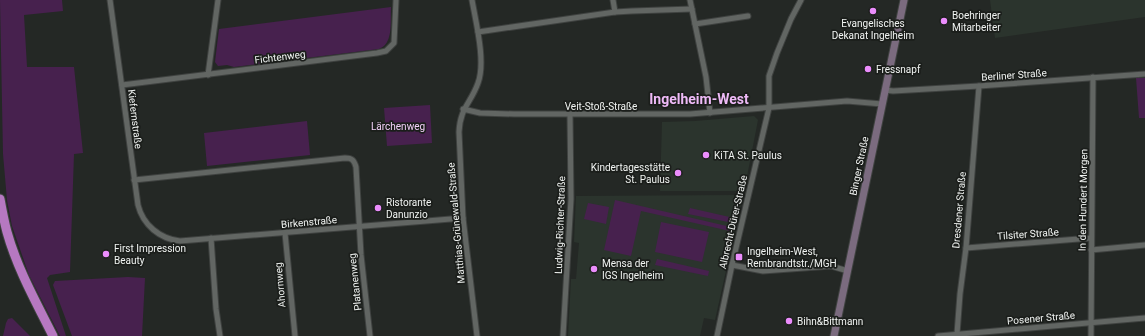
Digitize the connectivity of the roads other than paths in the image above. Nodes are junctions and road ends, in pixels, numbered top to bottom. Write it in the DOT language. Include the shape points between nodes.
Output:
graph roads {
  1 [pos="110,0"];
  2 [pos="218,0"];
  3 [pos="396,0"];
  4 [pos="472,0"];
  5 [pos="613,0"];
  6 [pos="690,0"];
  7 [pos="801,0"];
  8 [pos="904,0"];
  9 [pos="692,9"];
  10 [pos="615,12"];
  11 [pos="748,16"];
  12 [pos="696,24"];
  13 [pos="478,32"];
  14 [pos="1145,74"];
  15 [pos="208,75"];
  16 [pos="1093,78"];
  17 [pos="122,85"];
  18 [pos="979,86"];
  19 [pos="885,90"];
  20 [pos="882,104"];
  21 [pos="769,108"];
  22 [pos="464,109"];
  23 [pos="710,113"];
  24 [pos="570,115"];
  25 [pos="134,180"];
  26 [pos="0,198"];
  27 [pos="463,218"];
  28 [pos="360,226"];
  29 [pos="285,233"];
  30 [pos="158,234"];
  31 [pos="211,238"];
  32 [pos="1091,238"];
  33 [pos="1145,245"];
  34 [pos="966,248"];
  35 [pos="1092,250"];
  36 [pos="732,265"];
  37 [pos="848,271"];
  38 [pos="1145,318"];
  39 [pos="1091,323"];
  40 [pos="957,334"];
  41 [pos="983,334"];
  42 [pos="53,336"];
  43 [pos="220,336"];
  44 [pos="295,336"];
  45 [pos="370,336"];
  46 [pos="477,336"];
  47 [pos="563,336"];
  48 [pos="717,336"];
  49 [pos="834,336"];
  50 [pos="938,336"];
  51 [pos="1091,336"];
  1 -- 17 [label="street, Kiefernstraße"];
  2 -- 15 [label="street"];
  3 -- 15 [label="street, Fichtenweg" via="394,43 386,51"];
  4 -- 13 [label="street, Matthias-Grünewald-Straße"];
  5 -- 10 [label="street"];
  6 -- 9 [label="street"];
  7 -- 21 [label="street, Albrecht-Dürer-Straße" via="769,76"];
  8 -- 19 [label="main road, Binger Straße"];
  9 -- 10 [label="street"];
  9 -- 12 [label="street"];
  10 -- 13 [label="street"];
  11 -- 12 [label="street"];
  12 -- 23 [label="street"];
  13 -- 22 [label="street, Matthias-Grünewald-Straße" via="481,74"];
  14 -- 16 [label="street, Berliner Straße"];
  15 -- 17 [label="street, Fichtenweg"];
  16 -- 18 [label="street, Berliner Straße"];
  16 -- 32 [label="street, In den Hundert Morgen"];
  17 -- 25 [label="street, Kiefernstraße"];
  18 -- 19 [label="street, Berliner Straße"];
  18 -- 34 [label="street, Dresdener Straße"];
  19 -- 20 [label="main road, Binger Straße"];
  20 -- 21 [label="street, Veit-Stoß-Straße" via="848,102"];
  20 -- 37 [label="main road, Binger Straße"];
  21 -- 23 [label="street, Veit-Stoß-Straße"];
  21 -- 36 [label="street, Albrecht-Dürer-Straße"];
  22 -- 24 [label="street, Veit-Stoß-Straße" via="480,113"];
  22 -- 27 [label="street, Matthias-Grünewald-Straße" via="459,132"];
  23 -- 24 [label="street, Veit-Stoß-Straße"];
  24 -- 47 [label="street, Ludwig-Richter-Straße" via="571,199"];
  25 -- 28 [label="street" via="349,158 356,167"];
  25 -- 30 [label="street, Kiefernstraße" via="141,214"];
  26 -- 42 [label="highway" via="7,233 16,257"];
  27 -- 28 [label="street, Birkenstraße"];
  27 -- 46 [label="street, Matthias-Grünewald-Straße"];
  28 -- 29 [label="street, Birkenstraße"];
  28 -- 45 [label="street, Platanenweg"];
  29 -- 31 [label="street, Birkenstraße"];
  29 -- 44 [label="street, Ahornweg"];
  30 -- 31 [label="street, Birkenstraße" via="180,241"];
  31 -- 43 [label="street"];
  32 -- 34 [label="street, Tilsiter Straße"];
  32 -- 35 [label="street, In den Hundert Morgen"];
  33 -- 35 [label="street"];
  34 -- 40 [label="street, Dresdener Straße"];
  35 -- 39 [label="street, In den Hundert Morgen"];
  36 -- 37 [label="street" via="763,271 831,266"];
  36 -- 48 [label="street, Albrecht-Dürer-Straße"];
  37 -- 49 [label="main road, Binger Straße"];
  38 -- 39 [label="street, Posener Straße"];
  39 -- 41 [label="street, Posener Straße"];
  39 -- 51 [label="street, In den Hundert Morgen"];
  40 -- 41 [label="street, Posener Straße"];
  40 -- 50 [label="street, Posener Straße"];
}
